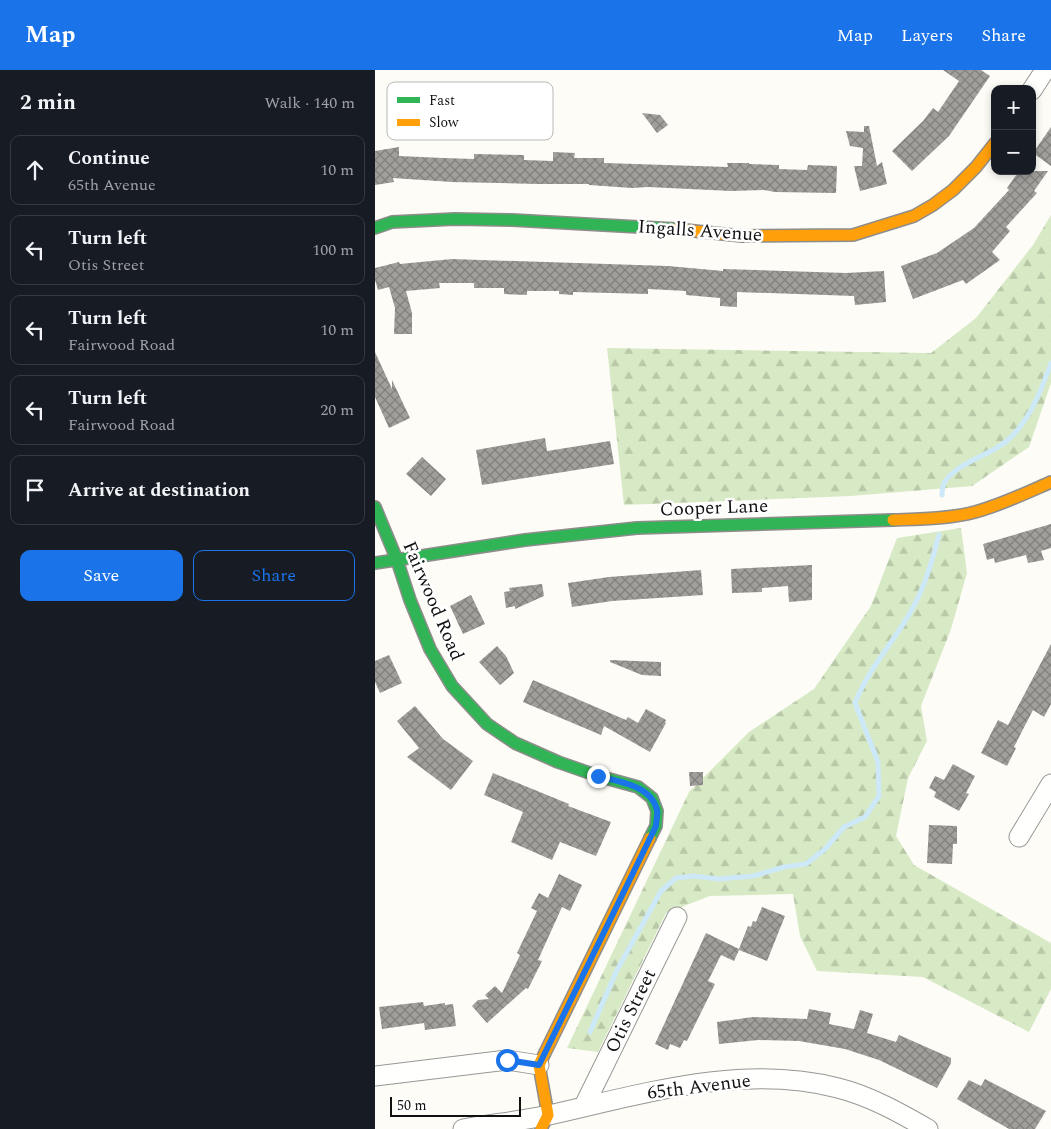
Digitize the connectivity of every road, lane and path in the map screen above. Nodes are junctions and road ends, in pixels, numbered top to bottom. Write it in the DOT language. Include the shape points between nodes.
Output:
graph roads {
  1 [pos="1045,70"];
  2 [pos="1035,85"];
  3 [pos="991,148"];
  4 [pos="375,228"];
  5 [pos="1051,482"];
  6 [pos="375,507"];
  7 [pos="397,560"];
  8 [pos="375,563"];
  9 [pos="1051,784"];
  10 [pos="1019,837"];
  11 [pos="677,917"];
  12 [pos="539,1065"];
  13 [pos="375,1076"];
  14 [pos="584,1106"];
  15 [pos="544,1122"];
  16 [pos="463,1129"];
  17 [pos="928,1129"];
  1 -- 2 [label="street"];
  3 -- 4 [label="street, Ingalls Avenue" via="953,190 933,205 913,216 853,235 742,236 656,227 455,219 393,222"];
  5 -- 7 [label="street, Cooper Lane" via="973,513 933,518 607,530"];
  6 -- 7 [label="street, Fairwood Road"];
  7 -- 8 [label="street, Cooper Lane"];
  7 -- 12 [label="street, Fairwood Road" via="430,649 452,686 487,724 515,743 558,762 638,787 652,798 657,811 656,826"];
  9 -- 10 [label="street"];
  11 -- 14 [label="street, Otis Street"];
  12 -- 13 [label="street" via="507,1060"];
  12 -- 15 [label="street"];
  14 -- 15 [label="street, 65th Avenue"];
  14 -- 17 [label="street, 65th Avenue" via="717,1081 801,1081 839,1088"];
  15 -- 16 [label="street, 65th Avenue"];
}
